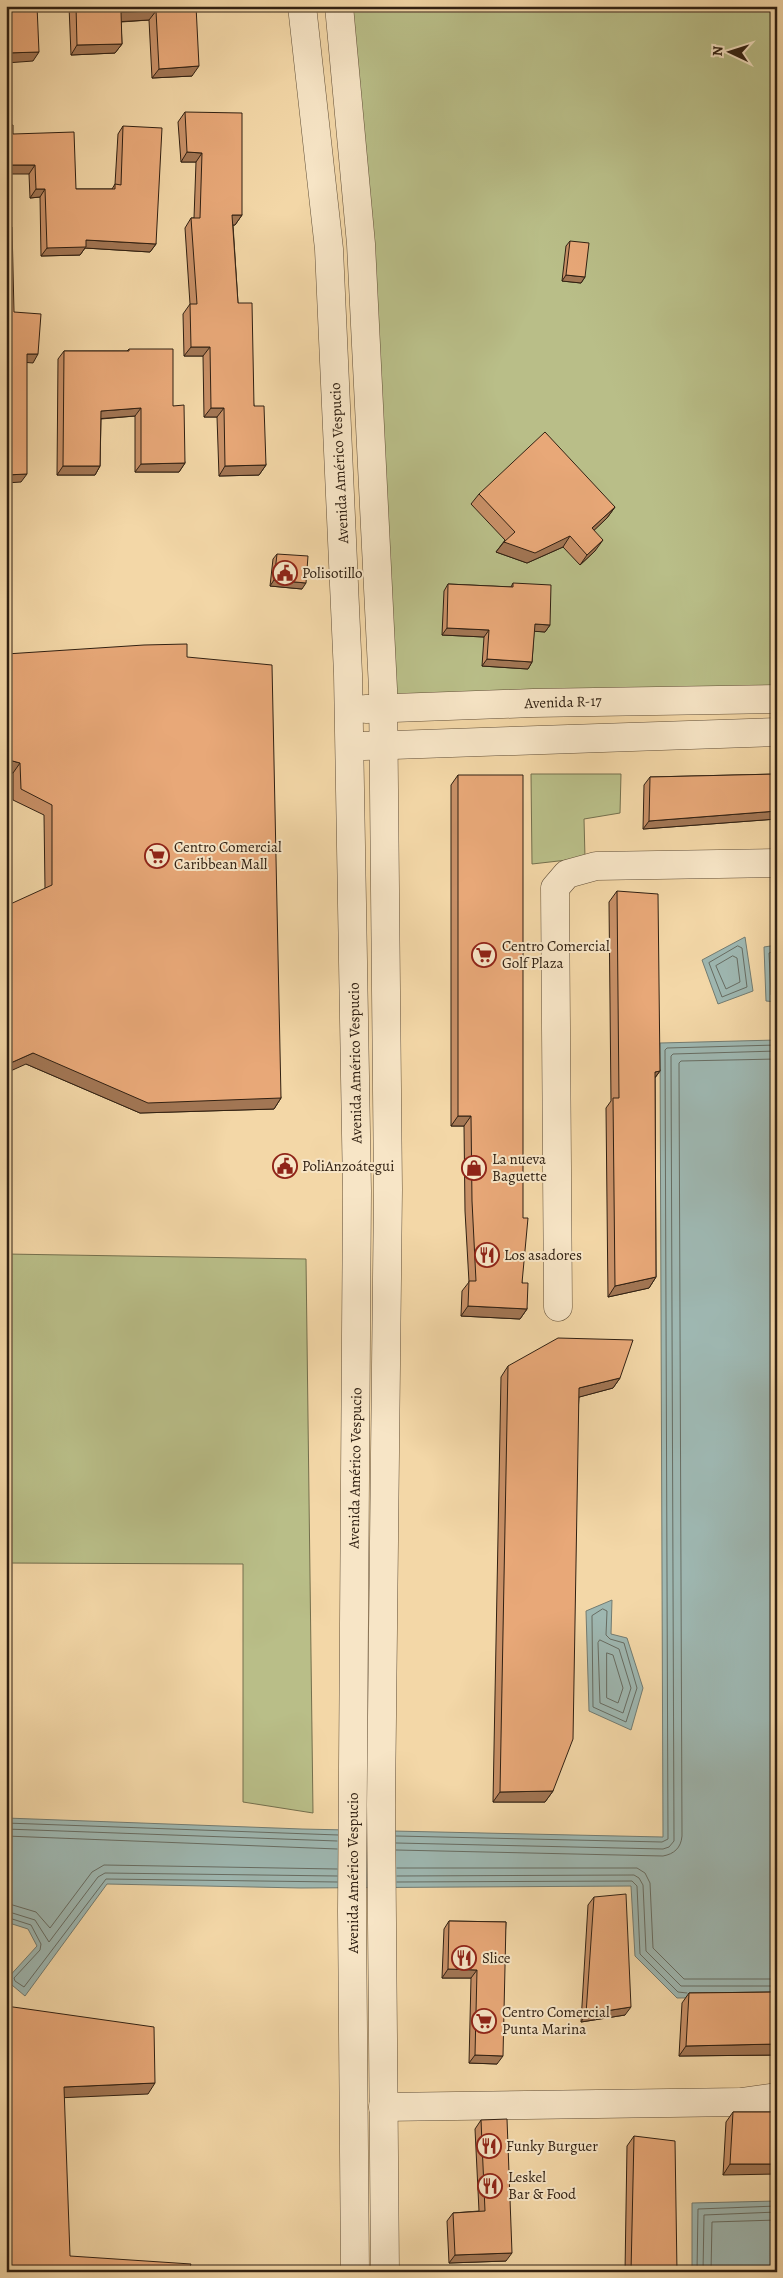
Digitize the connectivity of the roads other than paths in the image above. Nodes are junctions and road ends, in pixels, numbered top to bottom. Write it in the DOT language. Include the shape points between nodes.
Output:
graph roads {
  1 [pos="302,6"];
  2 [pos="339,6"];
  3 [pos="777,699"];
  4 [pos="383,708"];
  5 [pos="349,709"];
  6 [pos="777,732"];
  7 [pos="383,745"];
  8 [pos="350,746"];
  9 [pos="777,863"];
  10 [pos="558,1307"];
  11 [pos="777,2097"];
  12 [pos="383,2107"];
  13 [pos="355,2272"];
  14 [pos="385,2272"];
  1 -- 5 [label="street, Avenida Américo Vespucio" via="329,249"];
  2 -- 4 [label="street, Avenida Américo Vespucio" via="361,244"];
  3 -- 4 [label="street, Avenida R-17"];
  4 -- 5 [label="street, Avenida R-17"];
  4 -- 7 [label="street, Avenida Américo Vespucio"];
  5 -- 8 [label="street, Avenida Américo Vespucio"];
  6 -- 7 [label="street"];
  7 -- 8 [label="street"];
  7 -- 12 [label="street, Avenida Américo Vespucio" via="388,1190 381,1805"];
  8 -- 13 [label="street, Avenida Américo Vespucio" via="357,1192 352,1807"];
  9 -- 10 [label="street" via="596,866 567,874 556,888"];
  11 -- 12 [label="street" via="741,2102"];
  12 -- 14 [label="street, Avenida Américo Vespucio"];
}
